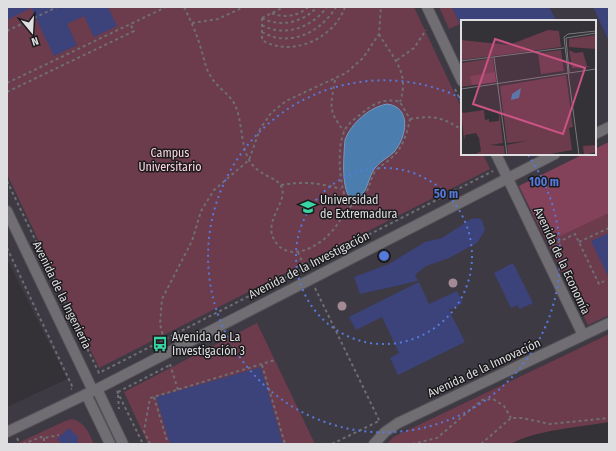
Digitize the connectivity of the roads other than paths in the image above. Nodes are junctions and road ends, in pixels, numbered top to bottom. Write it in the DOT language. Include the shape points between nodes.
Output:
graph roads {
  1 [pos="427,7"];
  2 [pos="461,79"];
  3 [pos="609,127"];
  4 [pos="596,134"];
  5 [pos="496,155"];
  6 [pos="553,155"];
  7 [pos="508,178"];
  8 [pos="7,211"];
  9 [pos="609,323"];
  10 [pos="583,336"];
  11 [pos="92,391"];
  12 [pos="7,432"];
  13 [pos="110,444"];
  14 [pos="123,444"];
  15 [pos="374,444"];
  1 -- 2 [label="street"];
  3 -- 4 [label="street"];
  5 -- 7 [label="street, Avenida de la Economía"];
  6 -- 7 [label="street, Avenida de la Investigación"];
  7 -- 10 [label="street, Avenida de la Economía"];
  7 -- 11 [label="street, Avenida de la Investigación"];
  8 -- 11 [label="street, Avenida de la Ingeniería"];
  9 -- 10 [label="street, Avenida de la Innovación"];
  10 -- 15 [label="street, Avenida de la Innovación" via="398,423"];
  11 -- 12 [label="street, Avenida de la Investigación"];
  11 -- 13 [label="street"];
  11 -- 14 [label="street"];
}
